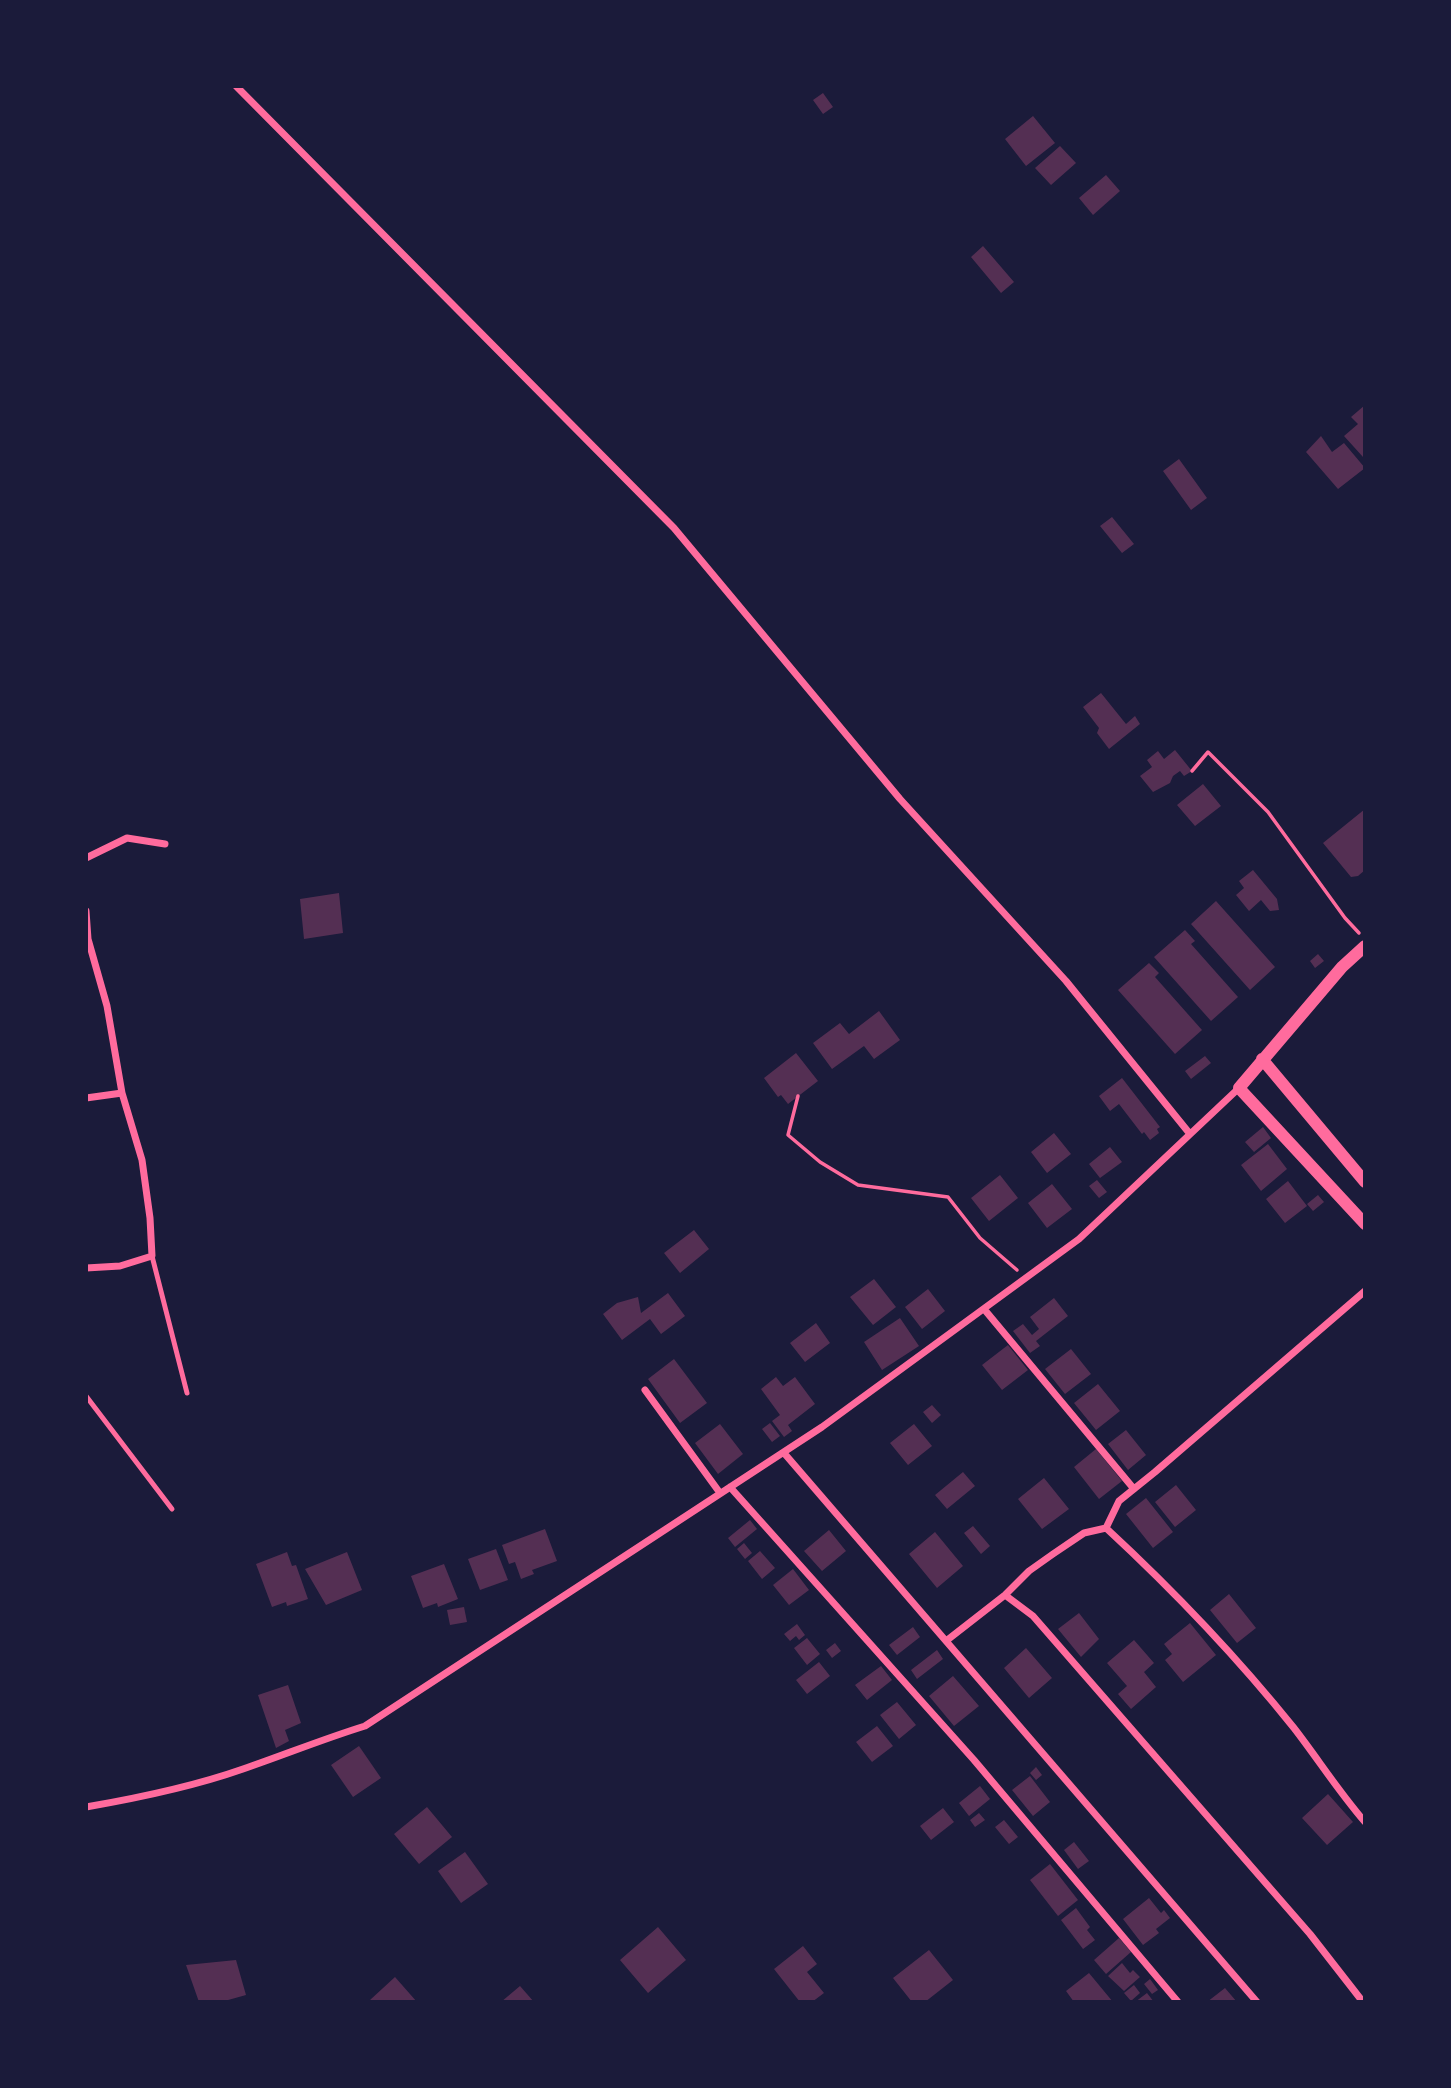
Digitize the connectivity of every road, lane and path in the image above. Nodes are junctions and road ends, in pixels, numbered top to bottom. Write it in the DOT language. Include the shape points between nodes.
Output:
graph roads {
  1 [pos="236,86"];
  2 [pos="1192,771"];
  3 [pos="165,844"];
  4 [pos="86,858"];
  5 [pos="86,911"];
  6 [pos="1365,940"];
  7 [pos="1365,946"];
  8 [pos="1262,1059"];
  9 [pos="1239,1088"];
  10 [pos="122,1093"];
  11 [pos="798,1096"];
  12 [pos="86,1098"];
  13 [pos="1190,1134"];
  14 [pos="1365,1182"];
  15 [pos="1365,1224"];
  16 [pos="152,1256"];
  17 [pos="86,1268"];
  18 [pos="1027,1278"];
  19 [pos="1365,1291"];
  20 [pos="984,1309"];
  21 [pos="645,1390"];
  22 [pos="187,1393"];
  23 [pos="86,1396"];
  24 [pos="784,1453"];
  25 [pos="730,1487"];
  26 [pos="1134,1489"];
  27 [pos="720,1493"];
  28 [pos="172,1509"];
  29 [pos="1107,1528"];
  30 [pos="1005,1595"];
  31 [pos="946,1641"];
  32 [pos="86,1807"];
  33 [pos="1365,1822"];
  34 [pos="1178,2002"];
  35 [pos="1257,2002"];
  36 [pos="1363,2002"];
  1 -- 13 [label="street" via="674,528 900,799 1066,981"];
  2 -- 6 [label="path" via="1208,752 1224,766 1268,812"];
  3 -- 4 [label="street" via="127,838"];
  5 -- 10 [label="street"];
  7 -- 8 [label="street"];
  8 -- 9 [label="street"];
  8 -- 14 [label="street"];
  9 -- 13 [label="street"];
  9 -- 15 [label="street"];
  10 -- 12 [label="street"];
  10 -- 16 [label="street" via="142,1160"];
  11 -- 18 [label="path" via="788,1135 820,1162 858,1185 948,1197 980,1238"];
  13 -- 18 [label="street" via="1079,1239"];
  16 -- 17 [label="street" via="120,1266"];
  16 -- 22 [label="lane"];
  18 -- 20 [label="street"];
  19 -- 26 [label="street"];
  20 -- 24 [label="street"];
  20 -- 26 [label="street"];
  21 -- 27 [label="street"];
  23 -- 28 [label="lane"];
  24 -- 25 [label="street"];
  24 -- 31 [label="street"];
  25 -- 27 [label="street"];
  25 -- 34 [label="street" via="974,1760"];
  26 -- 29 [label="street" via="1119,1501"];
  27 -- 32 [label="street" via="365,1726 241,1770 141,1798"];
  29 -- 30 [label="street" via="1084,1533 1029,1571"];
  29 -- 33 [label="street" via="1207,1628 1294,1727"];
  30 -- 31 [label="street"];
  30 -- 36 [label="street" via="1033,1616 1310,1934"];
  31 -- 35 [label="street"];
}
